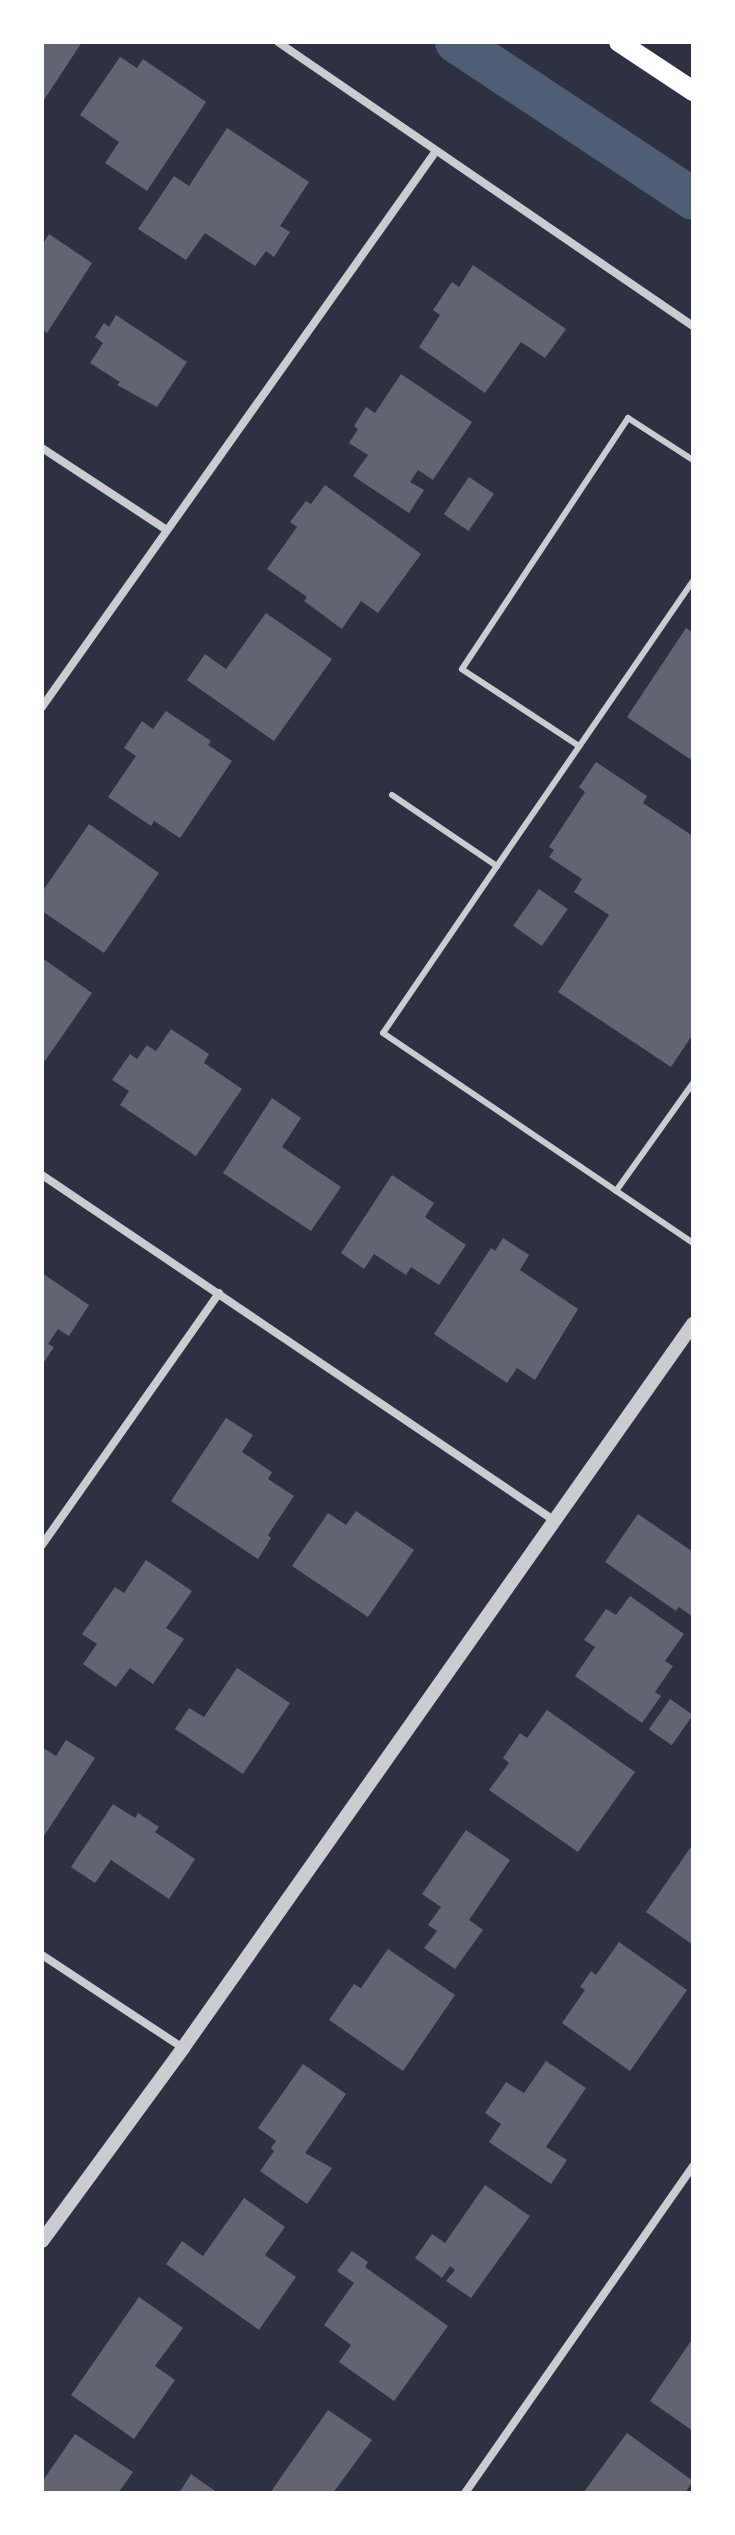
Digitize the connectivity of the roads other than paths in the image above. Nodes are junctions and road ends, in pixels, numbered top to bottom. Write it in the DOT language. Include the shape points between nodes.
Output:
graph roads {
  1 [pos="278,42"];
  2 [pos="619,42"];
  3 [pos="693,91"];
  4 [pos="436,151"];
  5 [pos="693,326"];
  6 [pos="42,448"];
  7 [pos="693,460"];
  8 [pos="167,530"];
  9 [pos="693,581"];
  10 [pos="42,707"];
  11 [pos="579,746"];
  12 [pos="392,795"];
  13 [pos="497,866"];
  14 [pos="693,1083"];
  15 [pos="42,1175"];
  16 [pos="616,1191"];
  17 [pos="693,1243"];
  18 [pos="219,1293"];
  19 [pos="693,1324"];
  20 [pos="556,1521"];
  21 [pos="42,1545"];
  22 [pos="42,1955"];
  23 [pos="183,2048"];
  24 [pos="693,2166"];
  25 [pos="42,2241"];
  26 [pos="465,2493"];
  1 -- 4 [label="street"];
  2 -- 3 [label="main road"];
  4 -- 5 [label="street"];
  4 -- 8 [label="street"];
  6 -- 8 [label="street"];
  7 -- 11 [label="lane" via="628,418 462,669"];
  8 -- 10 [label="street"];
  9 -- 11 [label="lane"];
  11 -- 13 [label="lane"];
  12 -- 13 [label="lane"];
  13 -- 16 [label="lane" via="383,1033"];
  14 -- 16 [label="lane"];
  15 -- 18 [label="street"];
  16 -- 17 [label="lane"];
  18 -- 20 [label="street"];
  18 -- 21 [label="street"];
  19 -- 20 [label="street"];
  20 -- 23 [label="street"];
  22 -- 23 [label="street"];
  23 -- 25 [label="street"];
  24 -- 26 [label="street"];
}
